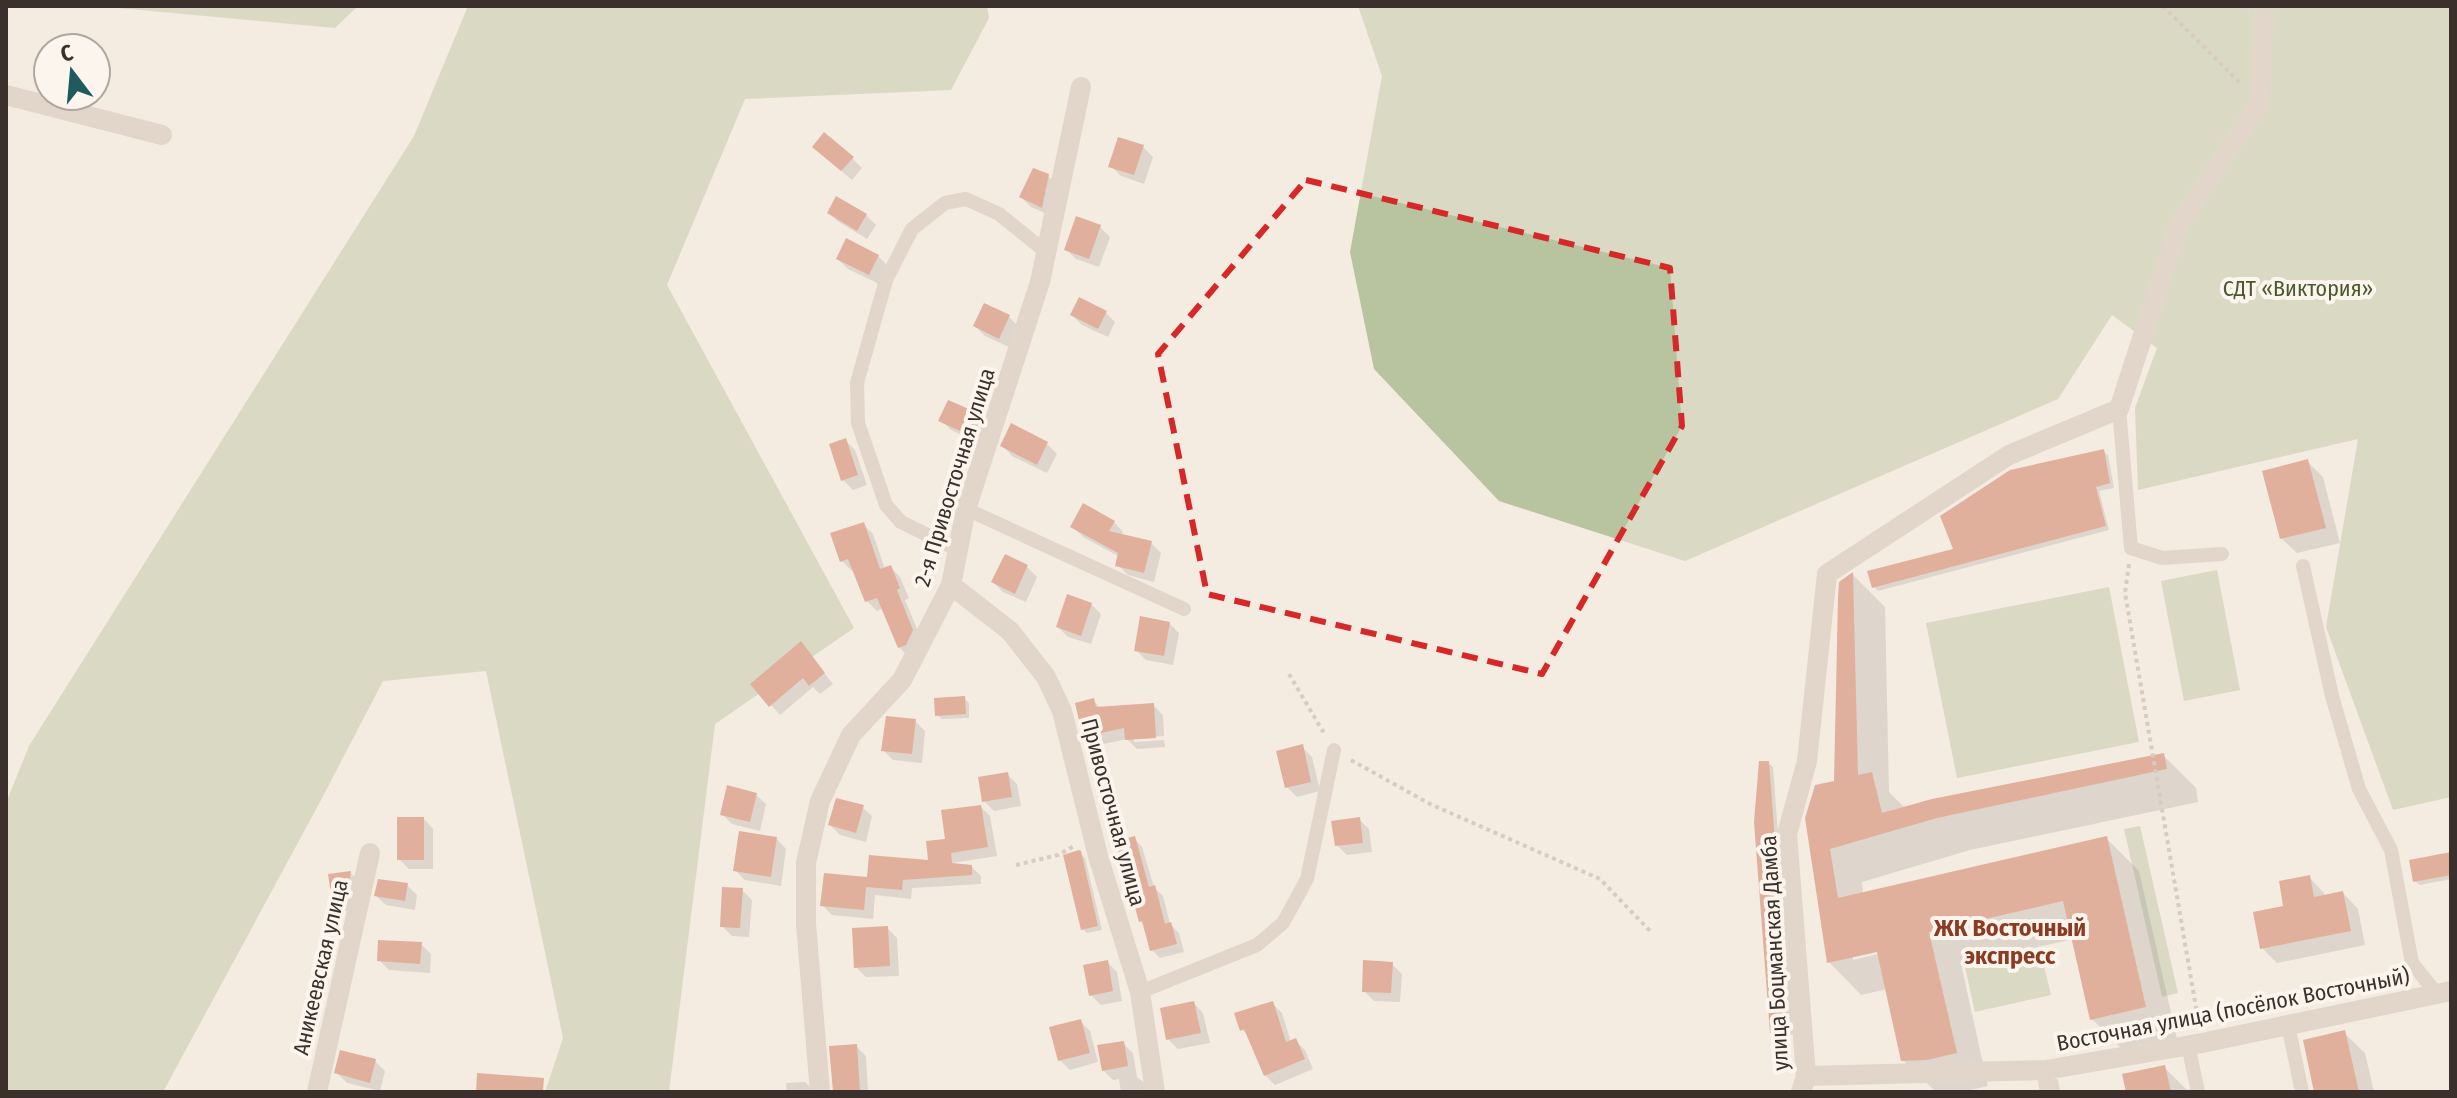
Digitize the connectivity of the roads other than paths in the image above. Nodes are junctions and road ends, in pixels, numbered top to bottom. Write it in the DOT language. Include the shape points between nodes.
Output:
graph roads {
  1 [pos="2264,6"];
  2 [pos="1081,87"];
  3 [pos="6,95"];
  4 [pos="162,135"];
  5 [pos="1045,251"];
  6 [pos="2119,409"];
  7 [pos="966,509"];
  8 [pos="958,550"];
  9 [pos="2222,554"];
  10 [pos="2303,566"];
  11 [pos="951,585"];
  12 [pos="1184,609"];
  13 [pos="1334,750"];
  14 [pos="370,853"];
  15 [pos="1140,992"];
  16 [pos="2444,992"];
  17 [pos="2288,1025"];
  18 [pos="2195,1044"];
  19 [pos="2046,1070"];
  20 [pos="1803,1084"];
  21 [pos="317,1092"];
  22 [pos="820,1092"];
  23 [pos="1155,1092"];
  24 [pos="2050,1092"];
  25 [pos="2198,1092"];
  26 [pos="2302,1092"];
  1 -- 6 [label="street" via="2260,102 2179,225"];
  2 -- 5 [label="street, 2-я Привосточная улица"];
  3 -- 4 [label="street"];
  5 -- 7 [label="street, 2-я Привосточная улица" via="1040,282"];
  5 -- 8 [label="lane" via="999,214 966,199 945,203 912,229 886,280 857,383 858,423 886,505 901,522"];
  6 -- 9 [label="lane" via="2131,548 2162,558"];
  6 -- 20 [label="street, улица Боцманская Дамба" via="2009,455 1827,574 1807,761 1787,834"];
  7 -- 8 [label="street, 2-я Привосточная улица"];
  7 -- 12 [label="lane"];
  8 -- 11 [label="street, 2-я Привосточная улица"];
  10 -- 16 [label="lane" via="2359,789 2391,850 2412,963"];
  11 -- 15 [label="street, Привосточная улица" via="1010,631 1046,677 1062,711"];
  11 -- 22 [label="street, 2-я Привосточная улица" via="902,680 851,735 820,801 806,863 806,924"];
  13 -- 15 [label="lane" via="1307,879 1283,923 1257,945"];
  14 -- 21 [label="street, Аникеевская улица"];
  15 -- 23 [label="street, Привосточная улица"];
  16 -- 17 [label="street, Восточная улица (посёлок Восточный)"];
  17 -- 18 [label="street, Восточная улица (посёлок Восточный)"];
  17 -- 26 [label="lane"];
  18 -- 19 [label="street, Восточная улица (посёлок Восточный)"];
  18 -- 25 [label="lane"];
  19 -- 20 [label="street"];
  19 -- 24 [label="street, Восточная улица (посёлок Восточный)"];
}
